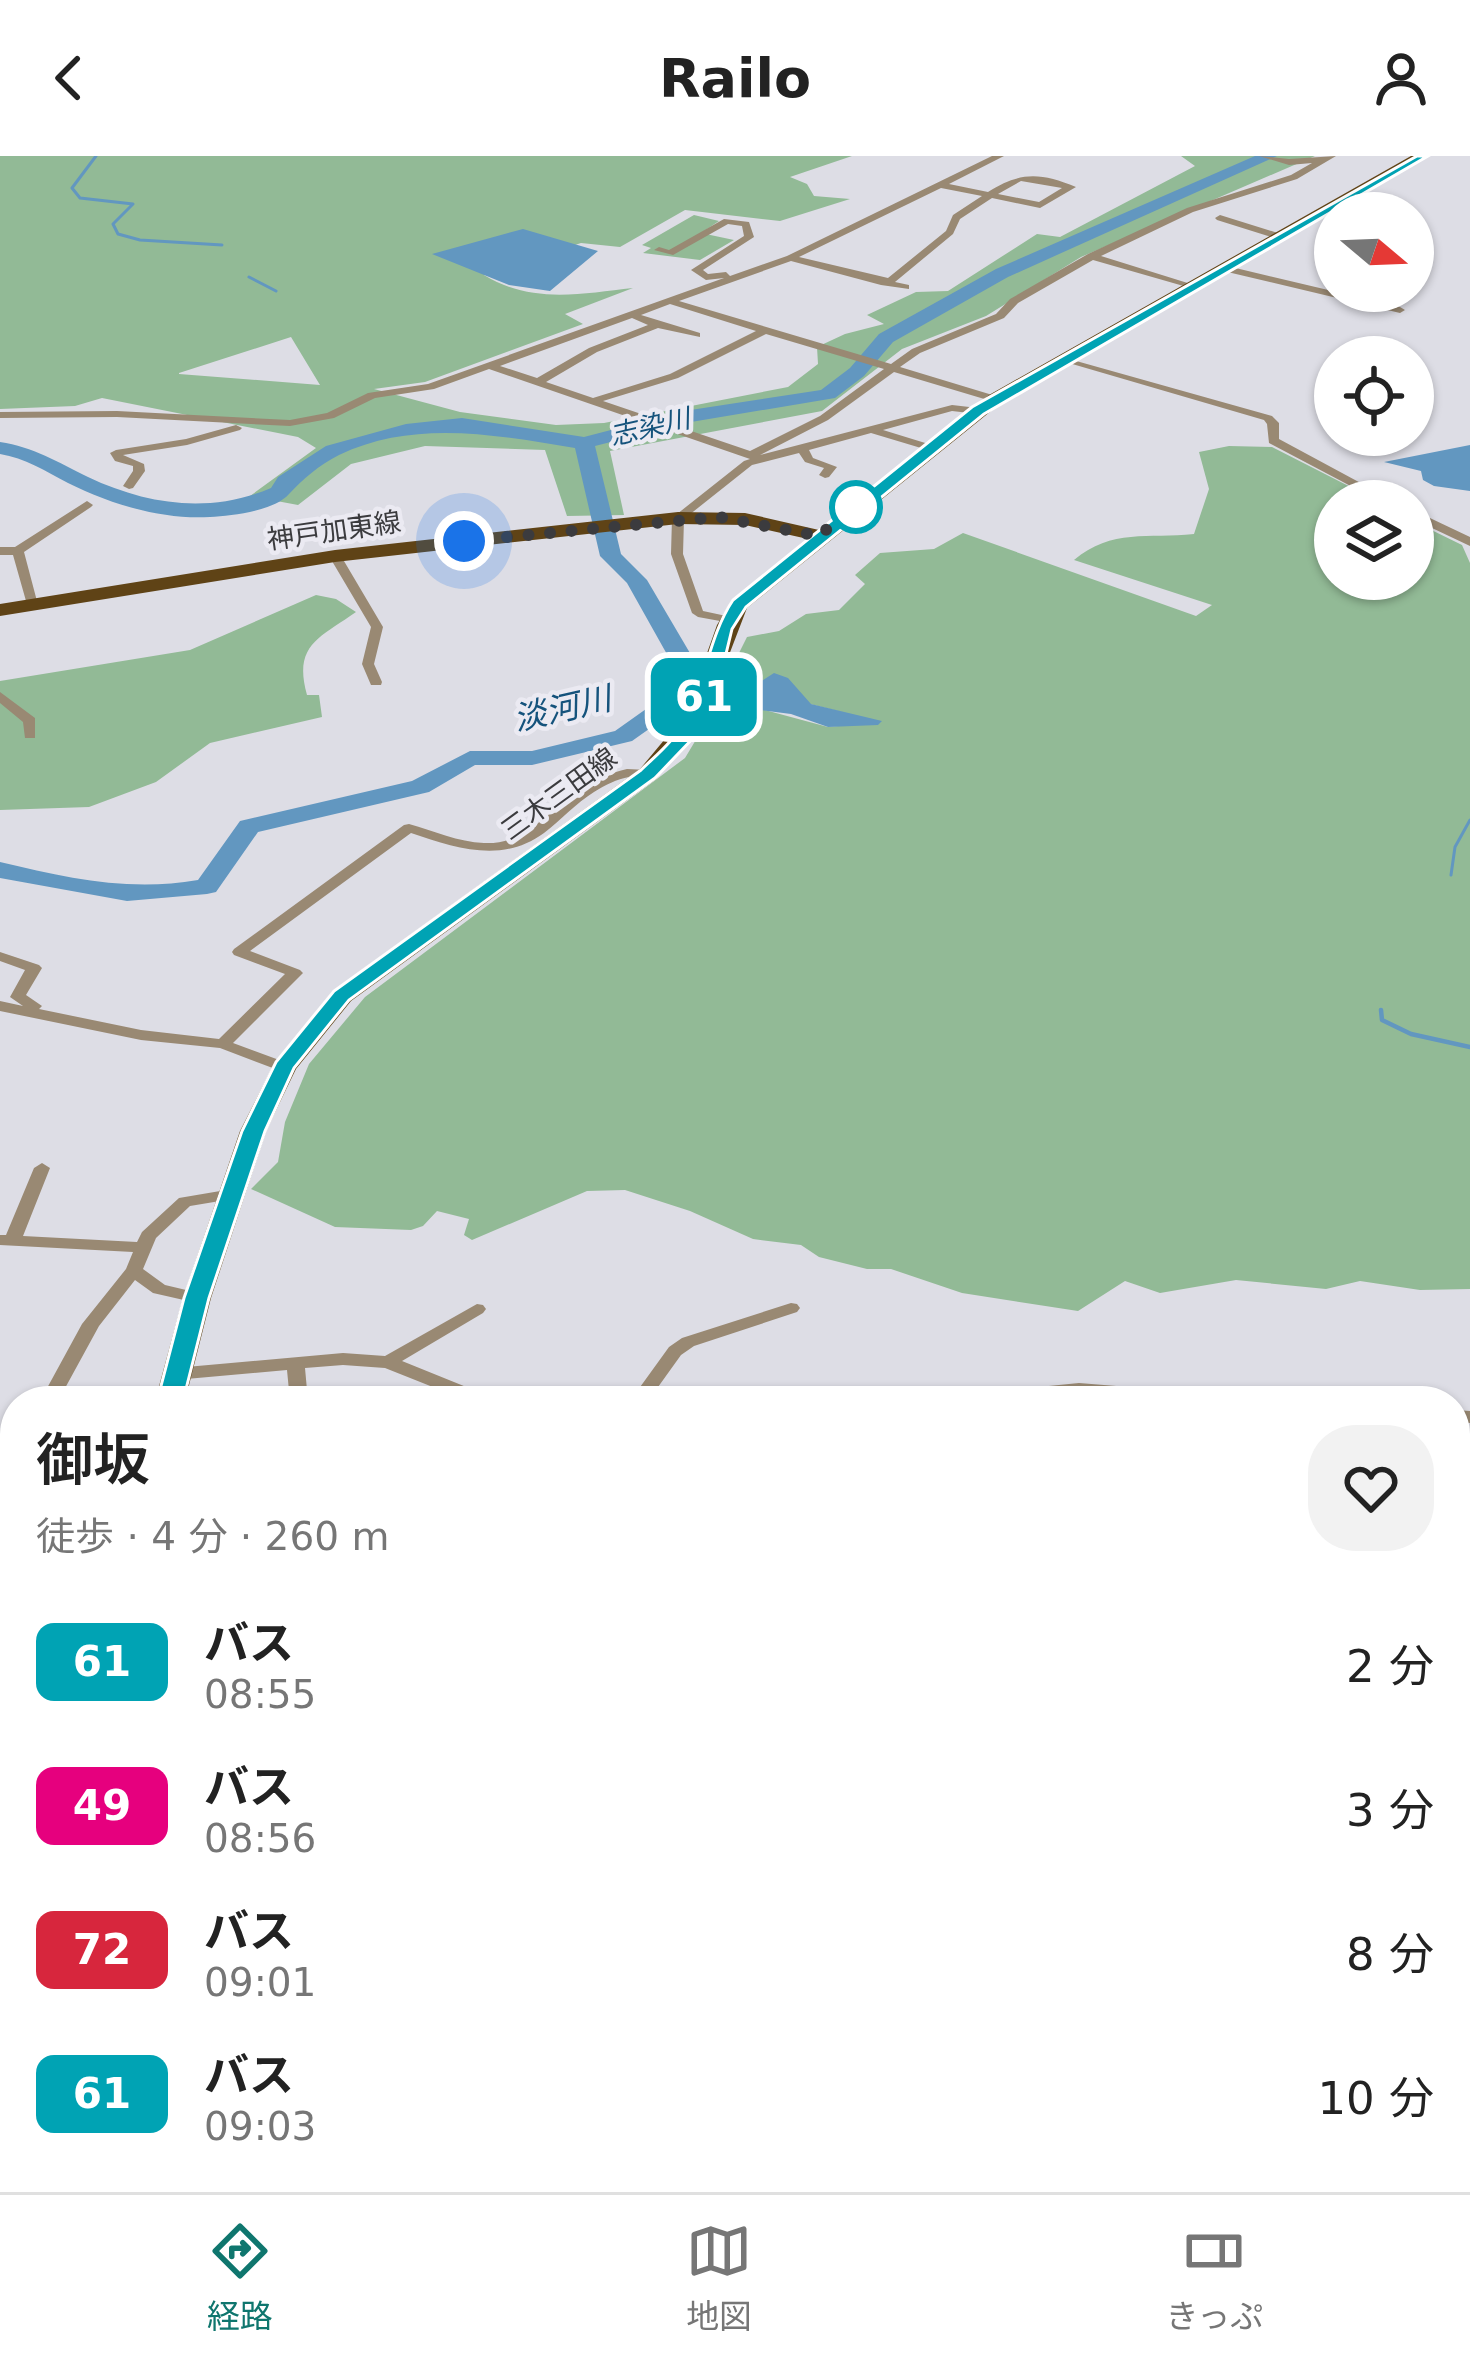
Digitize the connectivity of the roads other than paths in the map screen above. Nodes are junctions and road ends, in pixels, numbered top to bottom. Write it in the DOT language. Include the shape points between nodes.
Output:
graph roads {
  1 [pos="1000,156"];
  2 [pos="1264,156"];
  3 [pos="1331,156"];
  4 [pos="1422,156"];
  5 [pos="940,184"];
  6 [pos="992,197"];
  7 [pos="1220,218"];
  8 [pos="1278,236"];
  9 [pos="659,250"];
  10 [pos="1091,256"];
  11 [pos="790,258"];
  12 [pos="1223,268"];
  13 [pos="743,275"];
  14 [pos="881,282"];
  15 [pos="905,286"];
  16 [pos="1190,287"];
  17 [pos="1314,290"];
  18 [pos="673,302"];
  19 [pos="634,316"];
  20 [pos="657,326"];
  21 [pos="767,328"];
  22 [pos="696,335"];
  23 [pos="1066,358"];
  24 [pos="492,366"];
  25 [pos="895,366"];
  26 [pos="538,382"];
  27 [pos="995,399"];
  28 [pos="593,400"];
  29 [pos="978,411"];
  30 [pos="0,415"];
  31 [pos="255,423"];
  32 [pos="872,430"];
  33 [pos="802,448"];
  34 [pos="931,448"];
  35 [pos="756,457"];
  36 [pos="825,476"];
  37 [pos="1348,480"];
  38 [pos="129,486"];
  39 [pos="87,505"];
  40 [pos="678,518"];
  41 [pos="1434,524"];
  42 [pos="818,536"];
  43 [pos="1470,542"];
  44 [pos="0,551"];
  45 [pos="17,551"];
  46 [pos="335,556"];
  47 [pos="32,605"];
  48 [pos="0,610"];
  49 [pos="727,620"];
  50 [pos="376,682"];
  51 [pos="0,696"];
  52 [pos="30,735"];
  53 [pos="648,774"];
  54 [pos="0,956"];
  55 [pos="1,1004"];
  56 [pos="36,1012"];
  57 [pos="223,1044"];
  58 [pos="284,1067"];
  59 [pos="42,1168"];
  60 [pos="232,1195"];
  61 [pos="6,1240"];
  62 [pos="140,1247"];
  63 [pos="134,1270"];
  64 [pos="196,1298"];
  65 [pos="791,1308"];
  66 [pos="477,1309"];
  67 [pos="388,1362"];
  68 [pos="296,1365"];
  69 [pos="176,1374"];
  70 [pos="57,1386"];
  71 [pos="173,1386"];
  72 [pos="297,1386"];
  73 [pos="448,1386"];
  74 [pos="650,1386"];
  1 -- 5 [label="street"];
  2 -- 3 [label="street"];
  3 -- 10 [label="street"];
  4 -- 8 [label="main road"];
  5 -- 6 [label="street"];
  5 -- 11 [label="street"];
  6 -- 6 [label="street" via="1048,204 1071,188 1022,177"];
  6 -- 14 [label="street" via="956,217 950,232"];
  7 -- 8 [label="street"];
  8 -- 12 [label="main road"];
  9 -- 13 [label="street" via="670,253 727,221 746,224 749,237 696,270"];
  10 -- 16 [label="street"];
  10 -- 25 [label="street" via="1000,316"];
  11 -- 13 [label="street"];
  11 -- 14 [label="street"];
  12 -- 16 [label="main road"];
  12 -- 17 [label="street"];
  13 -- 18 [label="street"];
  14 -- 15 [label="street"];
  16 -- 23 [label="main road"];
  18 -- 19 [label="street"];
  18 -- 21 [label="street"];
  19 -- 20 [label="street"];
  19 -- 24 [label="street"];
  20 -- 22 [label="street"];
  20 -- 26 [label="street"];
  21 -- 25 [label="street"];
  21 -- 28 [label="street" via="674,376"];
  23 -- 27 [label="main road"];
  23 -- 37 [label="street" via="1268,418 1273,441"];
  24 -- 26 [label="street"];
  24 -- 31 [label="street" via="372,395 313,420"];
  25 -- 27 [label="street"];
  25 -- 35 [label="street"];
  26 -- 28 [label="street"];
  27 -- 29 [label="main road"];
  28 -- 35 [label="street"];
  29 -- 32 [label="street" via="952,408"];
  29 -- 34 [label="main road"];
  30 -- 31 [label="street"];
  31 -- 38 [label="street" via="116,453 138,464"];
  32 -- 33 [label="street"];
  32 -- 34 [label="street"];
  33 -- 35 [label="street"];
  33 -- 36 [label="street" via="809,460 831,467"];
  34 -- 42 [label="main road"];
  35 -- 40 [label="street"];
  39 -- 45 [label="street"];
  40 -- 42 [label="main road, 神戸加東線" via="745,519"];
  40 -- 46 [label="main road, 神戸加東線"];
  40 -- 49 [label="street" via="677,554 698,613"];
  41 -- 43 [label="street"];
  42 -- 49 [label="main road"];
  44 -- 45 [label="street"];
  45 -- 47 [label="street"];
  46 -- 47 [label="main road, 神戸加東線"];
  46 -- 50 [label="street" via="377,627 368,664"];
  47 -- 48 [label="main road, 神戸加東線"];
  49 -- 53 [label="main road, 三木三田線" via="688,733"];
  51 -- 52 [label="street" via="30,721"];
  53 -- 57 [label="street" via="622,774 573,797 505,847 469,846 409,828 238,952 295,973"];
  53 -- 58 [label="main road, 三木三田線" via="342,996"];
  54 -- 56 [label="street" via="34,968 18,997"];
  55 -- 56 [label="street"];
  56 -- 57 [label="street"];
  57 -- 58 [label="street"];
  58 -- 60 [label="main road, 三木三田線"];
  59 -- 61 [label="street"];
  60 -- 62 [label="street" via="185,1202"];
  60 -- 64 [label="main road, 三木三田線"];
  61 -- 62 [label="street"];
  62 -- 63 [label="street"];
  63 -- 64 [label="street" via="160,1289"];
  63 -- 70 [label="street" via="91,1324"];
  64 -- 69 [label="main road, 三木三田線"];
  65 -- 74 [label="street" via="688,1342"];
  66 -- 67 [label="street"];
  67 -- 68 [label="street"];
  67 -- 73 [label="street"];
  68 -- 69 [label="street"];
  68 -- 72 [label="street"];
  69 -- 71 [label="main road, 三木三田線"];
}
